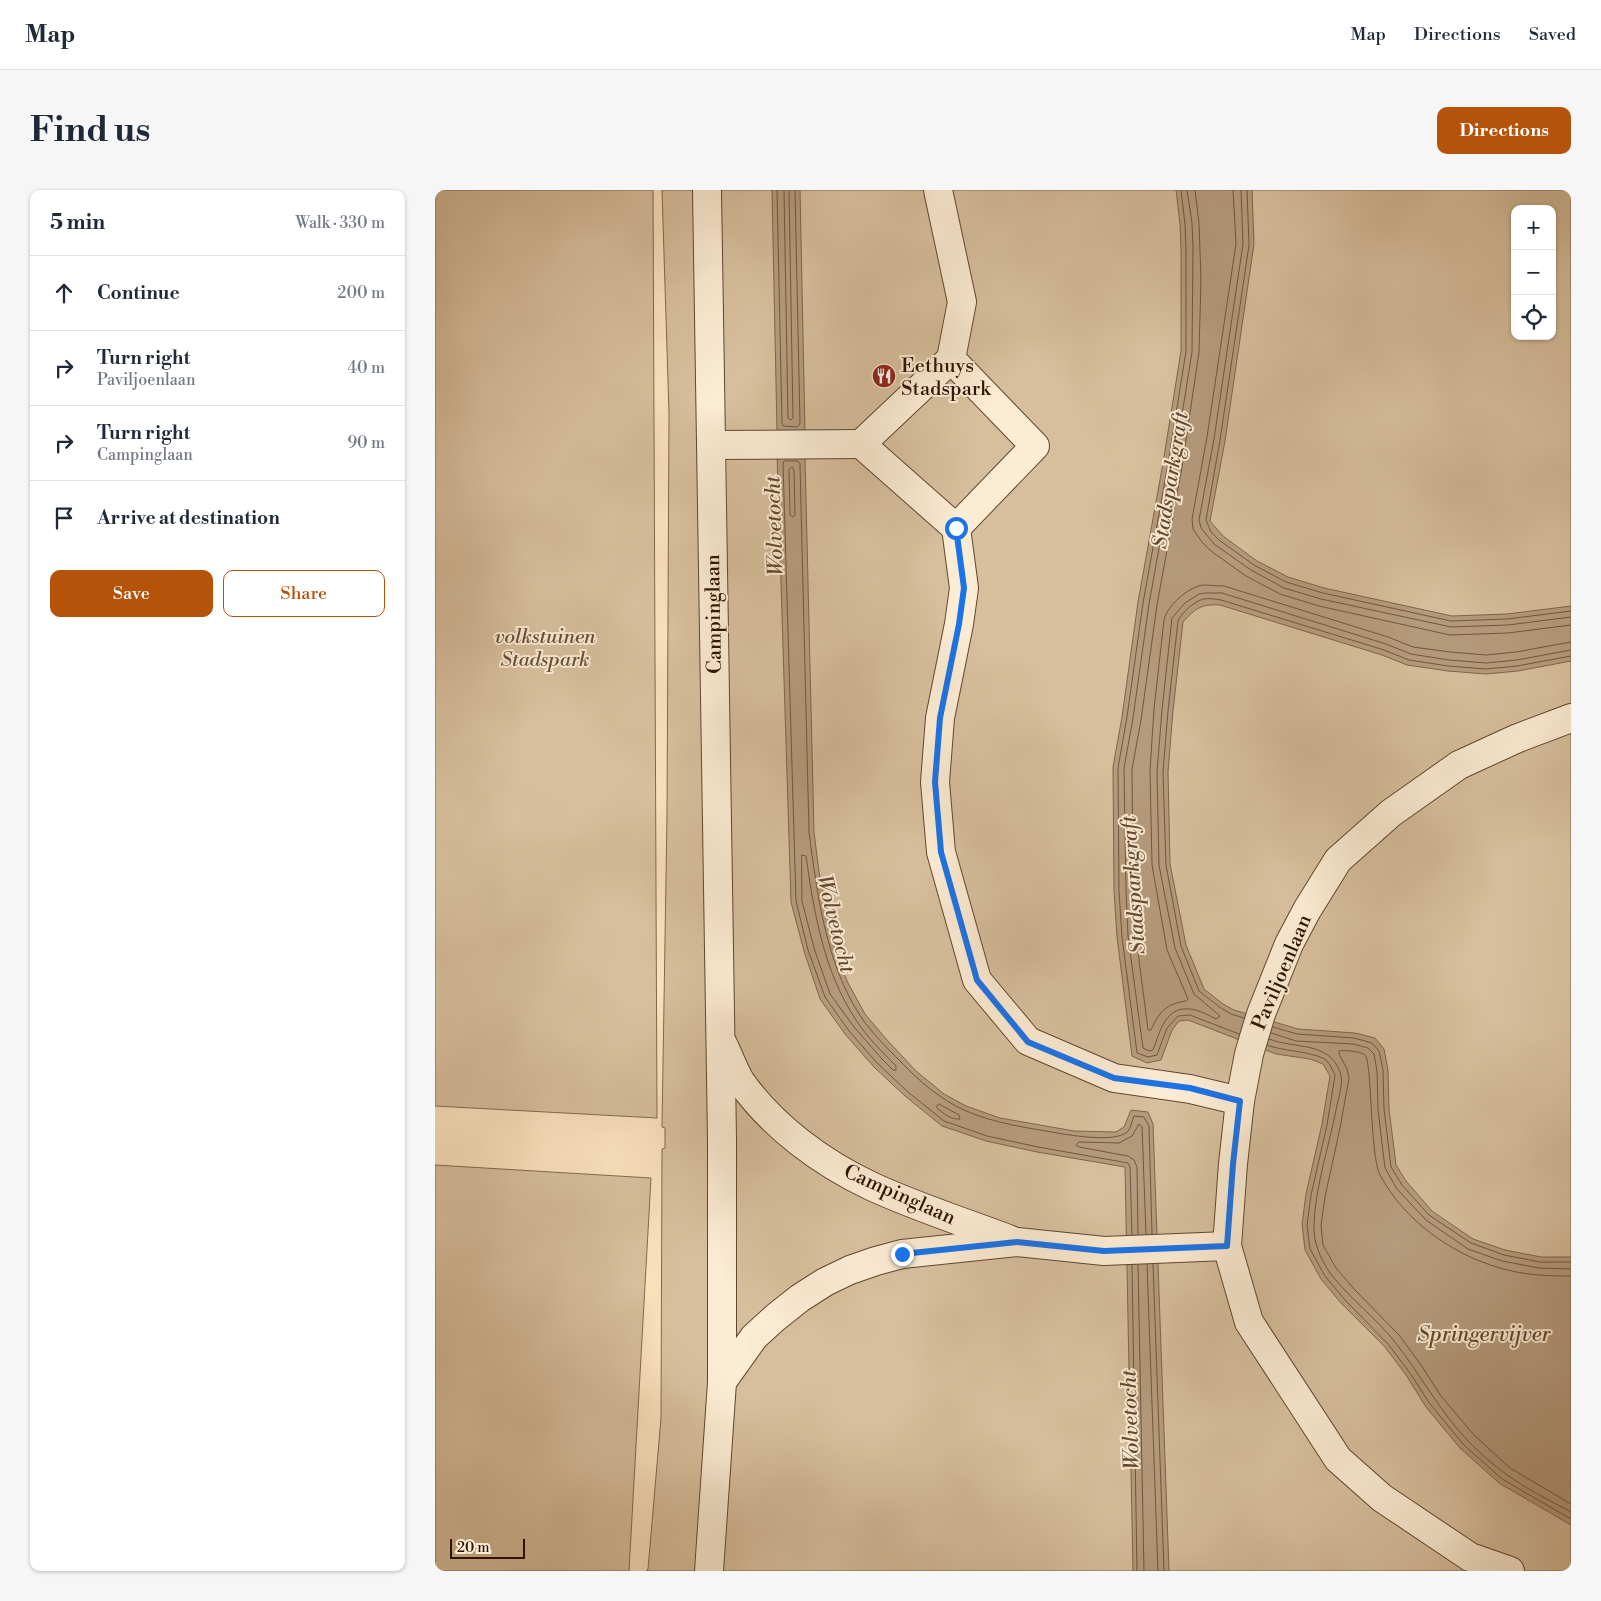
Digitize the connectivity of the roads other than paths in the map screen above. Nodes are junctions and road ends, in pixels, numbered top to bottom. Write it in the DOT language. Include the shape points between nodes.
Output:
graph roads {
  1 [pos="707,190"];
  2 [pos="938,190"];
  3 [pos="951,358"];
  4 [pos="861,444"];
  5 [pos="711,445"];
  6 [pos="956,528"];
  7 [pos="1571,718"];
  8 [pos="719,1038"];
  9 [pos="1240,1101"];
  10 [pos="1017,1242"];
  11 [pos="1227,1246"];
  12 [pos="722,1382"];
  13 [pos="1467,1564"];
  14 [pos="709,1571"];
  15 [pos="1510,1571"];
  1 -- 5 [label="street, Campinglaan"];
  2 -- 3 [label="street" via="961,302"];
  3 -- 4 [label="street"];
  3 -- 6 [label="street" via="1035,446"];
  4 -- 5 [label="street"];
  4 -- 6 [label="street"];
  5 -- 8 [label="street, Campinglaan"];
  6 -- 9 [label="street" via="964,588 940,718 935,782 941,852 977,980 1028,1042 1114,1078 1190,1088"];
  7 -- 9 [label="street, Paviljoenlaan" via="1459,765 1391,813 1338,860 1289,944 1261,1014"];
  8 -- 10 [label="street, Campinglaan" via="740,1081 765,1111 813,1152 870,1186"];
  8 -- 12 [label="street, Campinglaan"];
  9 -- 11 [label="street, Paviljoenlaan"];
  10 -- 11 [label="street, Campinglaan" via="1104,1251"];
  10 -- 12 [label="street, Campinglaan" via="902,1254 825,1282 776,1316 754,1338"];
  11 -- 13 [label="street" via="1249,1322 1338,1459"];
  12 -- 14 [label="street, Campinglaan"];
  13 -- 15 [label="street"];
}
